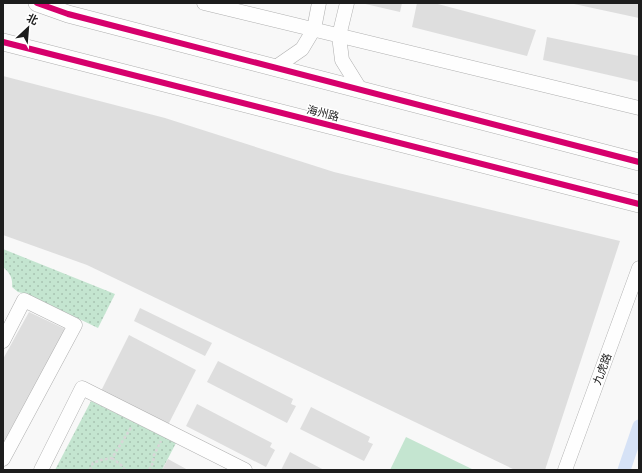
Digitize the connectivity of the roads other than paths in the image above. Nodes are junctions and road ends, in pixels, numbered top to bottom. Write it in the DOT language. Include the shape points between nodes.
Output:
graph roads {
  1 [pos="37,3"];
  2 [pos="204,3"];
  3 [pos="319,3"];
  4 [pos="347,3"];
  5 [pos="314,30"];
  6 [pos="339,36"];
  7 [pos="3,42"];
  8 [pos="276,67"];
  9 [pos="360,89"];
  10 [pos="639,108"];
  11 [pos="639,162"];
  12 [pos="639,204"];
  13 [pos="639,268"];
  14 [pos="3,340"];
  15 [pos="3,459"];
  16 [pos="41,470"];
  17 [pos="244,470"];
  18 [pos="565,470"];
  1 -- 8 [label="main road" via="68,14"];
  2 -- 5 [label="street"];
  3 -- 5 [label="street"];
  4 -- 6 [label="street"];
  5 -- 6 [label="street"];
  5 -- 8 [label="street" via="302,49"];
  6 -- 9 [label="street" via="342,60"];
  6 -- 10 [label="street"];
  7 -- 12 [label="main road, 海州路"];
  8 -- 9 [label="main road"];
  9 -- 11 [label="main road"];
  13 -- 18 [label="street, 九虎路"];
  14 -- 15 [label="street" via="24,300 75,325"];
  16 -- 17 [label="street" via="82,388"];
}
